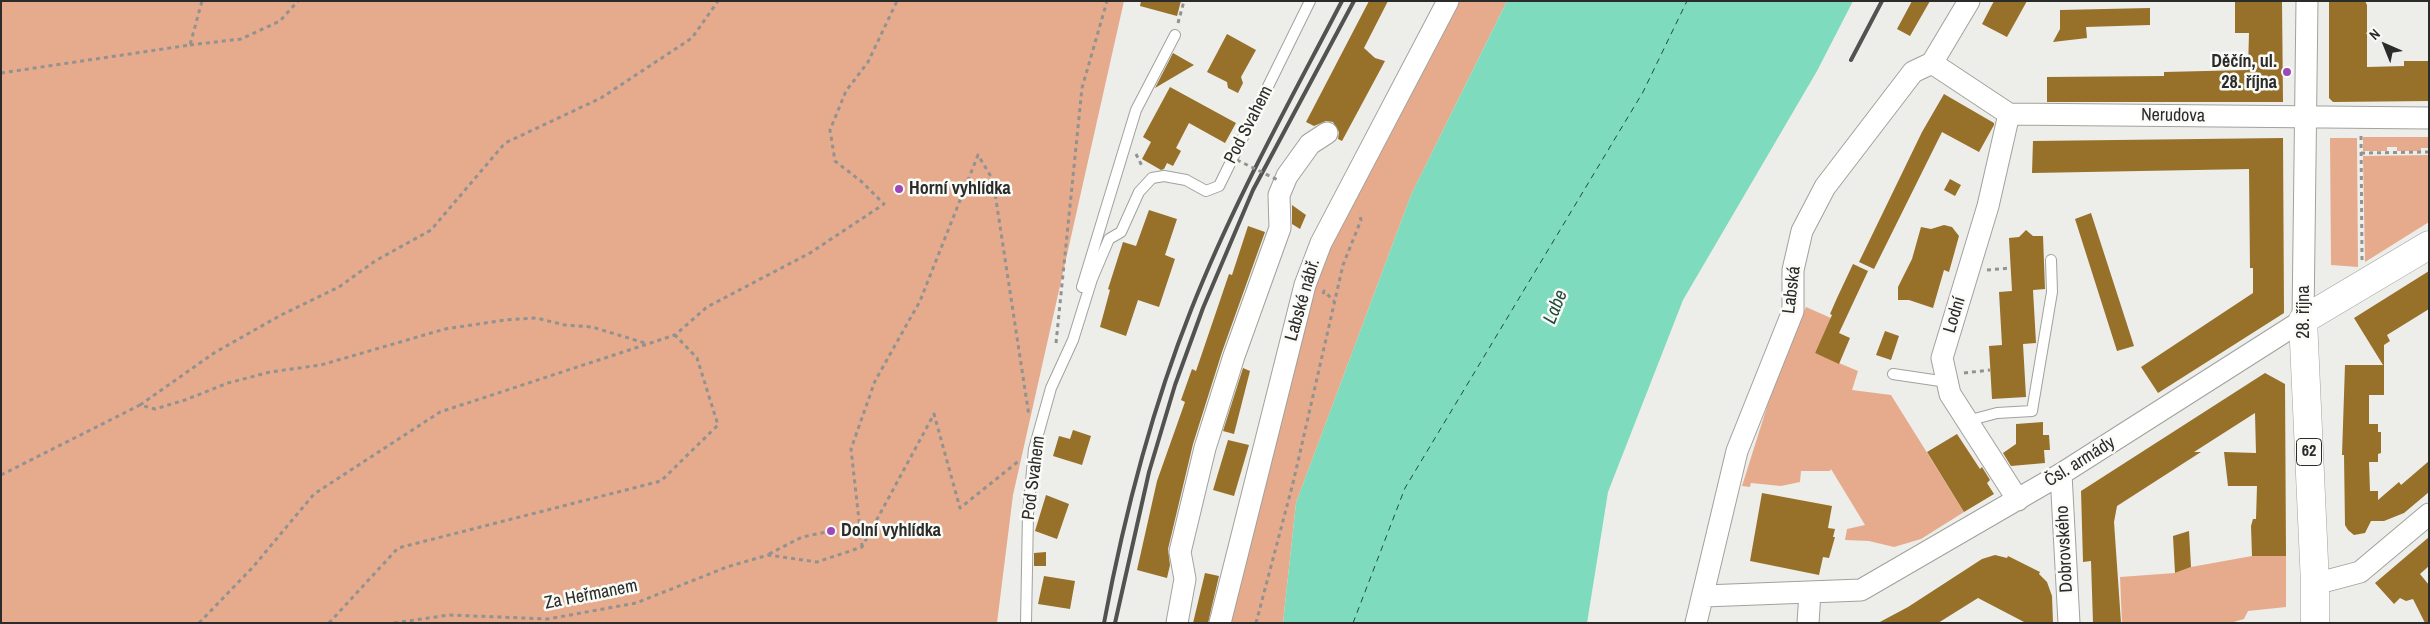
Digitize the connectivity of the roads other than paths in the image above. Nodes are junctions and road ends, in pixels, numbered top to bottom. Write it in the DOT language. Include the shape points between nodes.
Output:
graph roads {
  1 [pos="1310,1"];
  2 [pos="1448,1"];
  3 [pos="1970,1"];
  4 [pos="2307,1"];
  5 [pos="1175,36"];
  6 [pos="1932,62"];
  7 [pos="2009,114"];
  8 [pos="2306,118"];
  9 [pos="2429,118"];
  10 [pos="1327,133"];
  11 [pos="2429,245"];
  12 [pos="2051,260"];
  13 [pos="2303,320"];
  14 [pos="1073,340"];
  15 [pos="1893,374"];
  16 [pos="1946,378"];
  17 [pos="1967,421"];
  18 [pos="2061,474"];
  19 [pos="2018,500"];
  20 [pos="2429,514"];
  21 [pos="2315,584"];
  22 [pos="1810,593"];
  23 [pos="1704,596"];
  24 [pos="1026,623"];
  25 [pos="1176,623"];
  26 [pos="1220,623"];
  27 [pos="1696,623"];
  28 [pos="1808,623"];
  29 [pos="2069,623"];
  30 [pos="2315,623"];
  1 -- 14 [label="lane, Pod Svahem" via="1219,186 1206,190 1186,180 1164,176 1152,178 1139,192 1121,232 1110,239 1092,279"];
  2 -- 26 [label="street, Labské nábř." via="1339,207 1305,285"];
  3 -- 6 [label="street, Labská"];
  4 -- 8 [label="street, 28. října"];
  5 -- 14 [label="lane, Pod Svahem" via="1140,102 1130,130 1082,288"];
  6 -- 7 [label="street"];
  6 -- 23 [label="street, Labská" via="1912,72 1825,187 1802,231 1793,270 1792,311 1737,451"];
  7 -- 8 [label="street, Nerudova"];
  7 -- 16 [label="street, Lodní" via="1988,206 1942,358"];
  8 -- 9 [label="street, Nerudova"];
  8 -- 13 [label="street, 28. října"];
  10 -- 25 [label="street" via="1310,144 1287,176 1279,195 1280,228 1205,448 1180,552 1185,579"];
  11 -- 13 [label="main road, Čsl. armády"];
  12 -- 17 [label="lane" via="2052,292 2032,411 1998,413"];
  13 -- 18 [label="street, Čsl. armády"];
  13 -- 21 [label="main road, 28. října / 62"];
  14 -- 24 [label="lane, Pod Svahem" via="1051,388 1034,449 1028,514"];
  15 -- 16 [label="lane"];
  16 -- 17 [label="street, Lodní" via="1950,394"];
  17 -- 19 [label="street, Lodní"];
  18 -- 19 [label="street, Čsl. armády"];
  18 -- 29 [label="street, Dobrovského"];
  19 -- 22 [label="street, Čsl. armády" via="1861,590"];
  20 -- 21 [label="street" via="2360,572"];
  21 -- 30 [label="main road, 28. října / 62"];
  22 -- 23 [label="street, Čsl. armády"];
  22 -- 28 [label="street"];
  23 -- 27 [label="street, Labská"];
}
